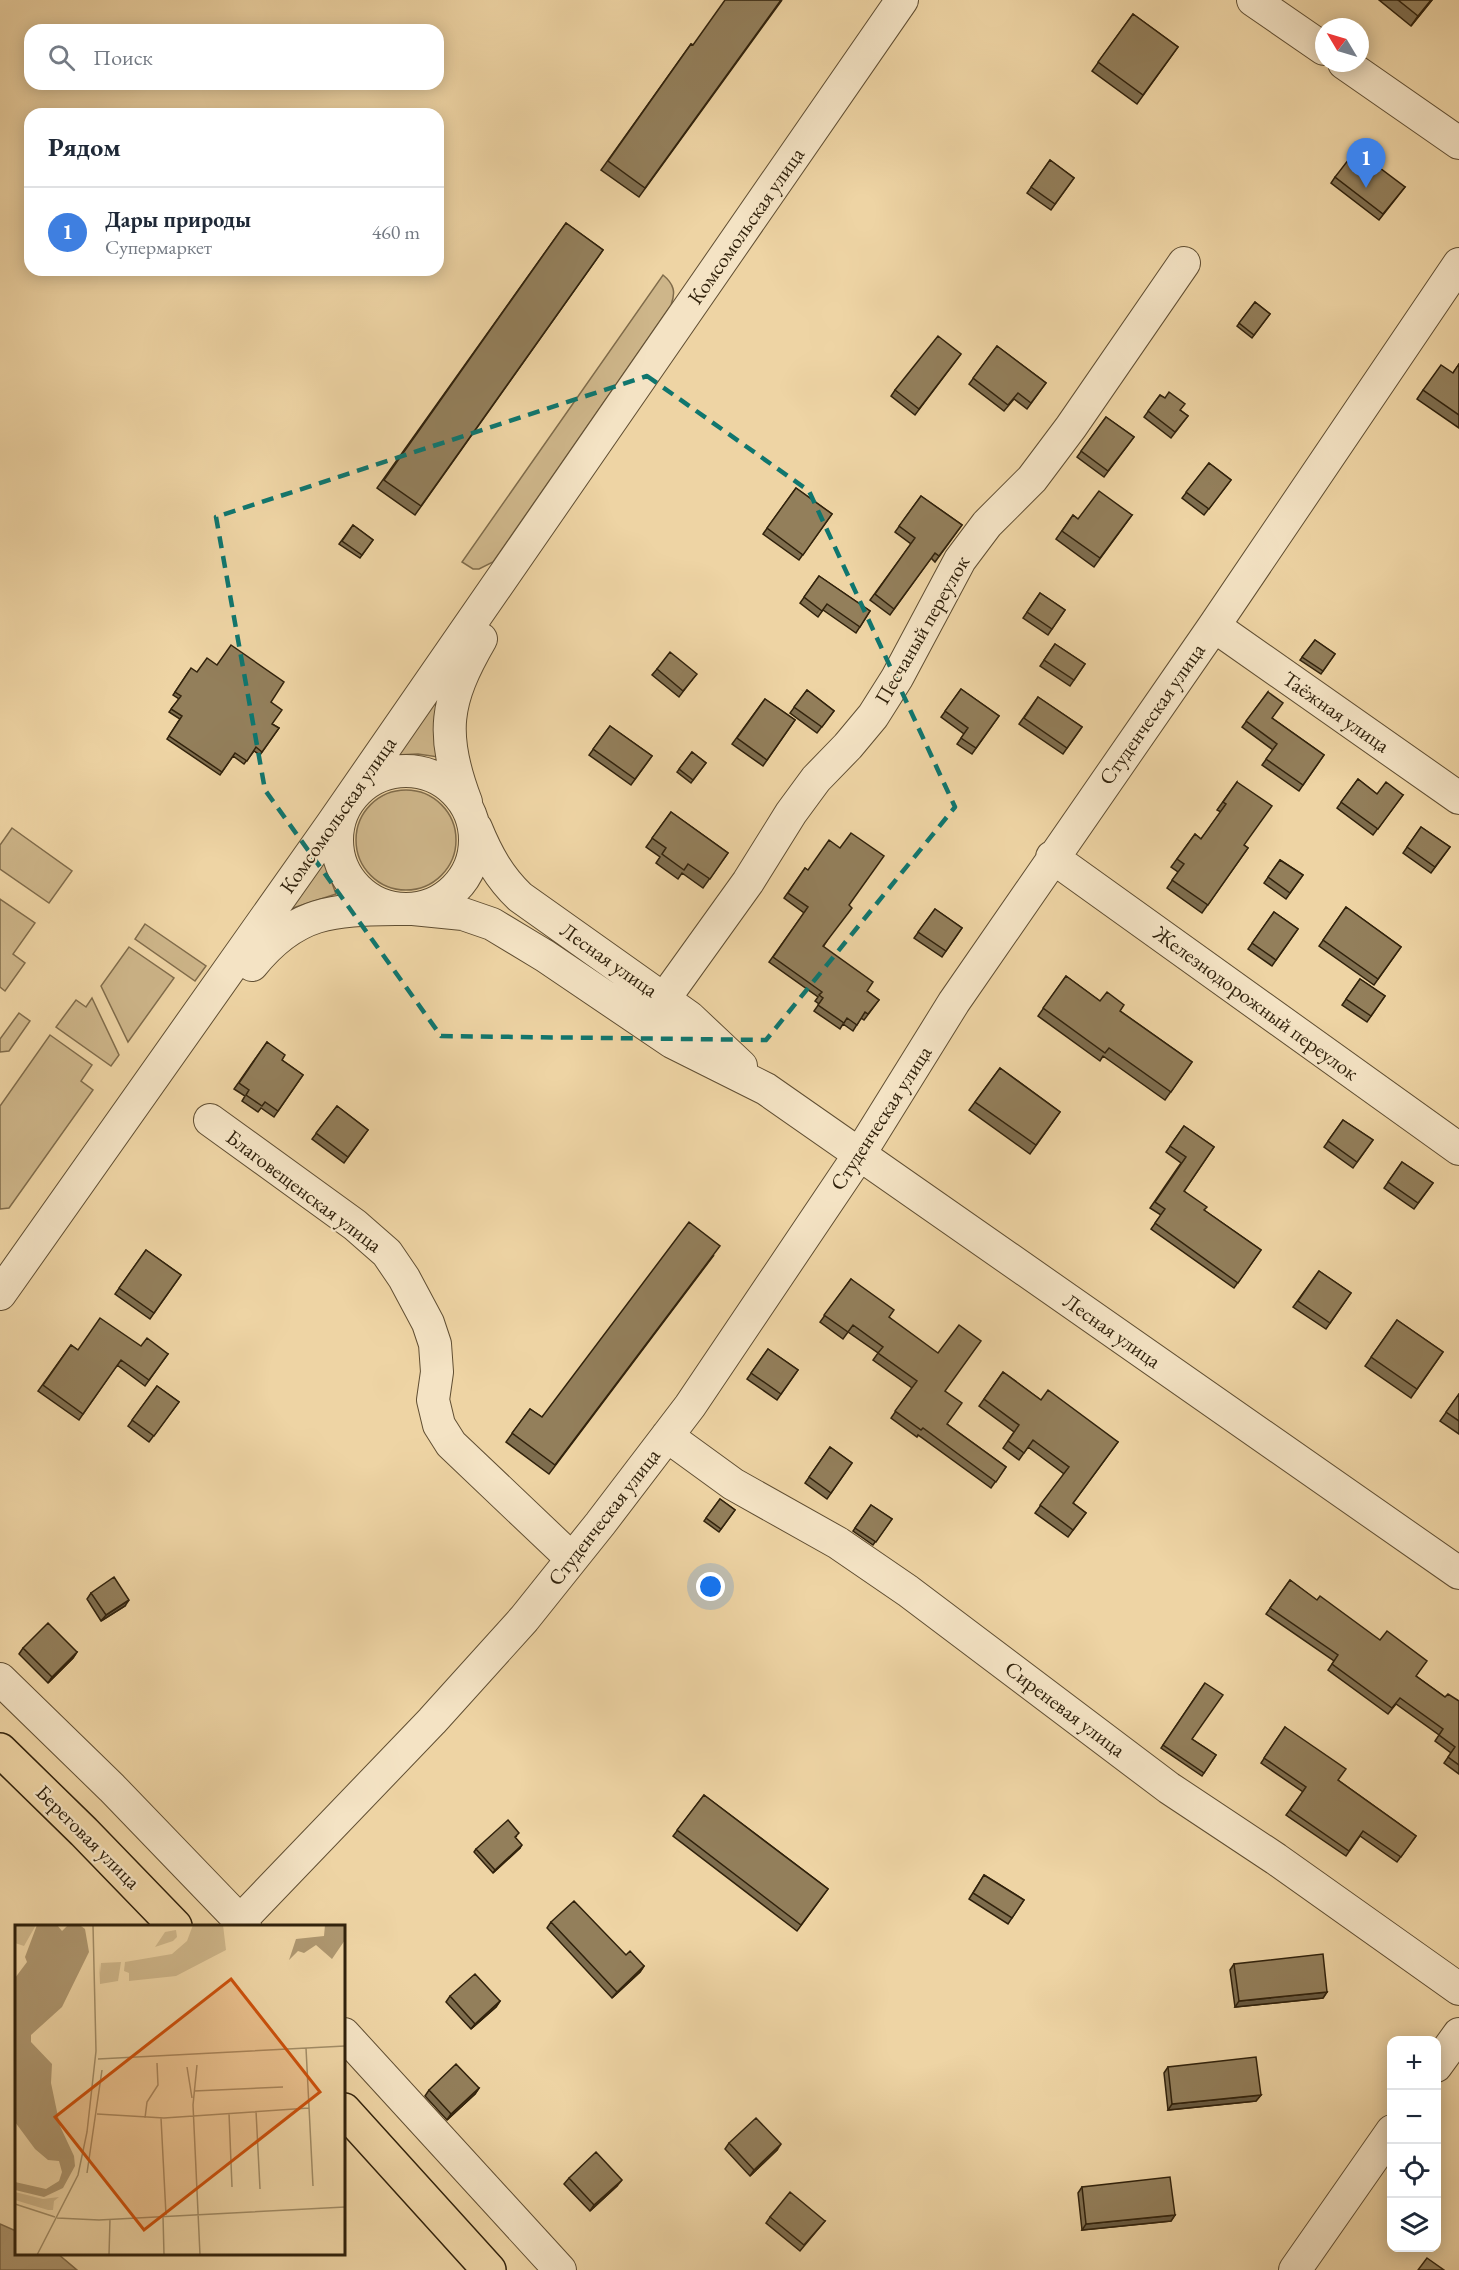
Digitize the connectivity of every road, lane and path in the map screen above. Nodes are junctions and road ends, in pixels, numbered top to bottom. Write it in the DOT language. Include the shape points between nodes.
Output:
graph roads {
  1 [pos="902,0"];
  2 [pos="1253,0"];
  3 [pos="1315,43"];
  4 [pos="1357,72"];
  5 [pos="1459,143"];
  6 [pos="1184,263"];
  7 [pos="1459,264"];
  8 [pos="589,452"];
  9 [pos="1214,626"];
  10 [pos="1459,798"];
  11 [pos="348,802"];
  12 [pos="471,815"];
  13 [pos="1052,857"];
  14 [pos="409,909"];
  15 [pos="664,999"];
  16 [pos="766,1089"];
  17 [pos="210,1120"];
  18 [pos="1459,1149"];
  19 [pos="859,1155"];
  20 [pos="84,1177"];
  21 [pos="0,1294"];
  22 [pos="667,1436"];
  23 [pos="572,1559"];
  24 [pos="1459,1573"];
  25 [pos="0,1679"];
  26 [pos="0,1750"];
  27 [pos="0,1781"];
  28 [pos="242,1924"];
  29 [pos="143,1925"];
  30 [pos="174,1925"];
  31 [pos="1459,1989"];
  32 [pos="1459,2034"];
  33 [pos="345,2035"];
  34 [pos="1441,2060"];
  35 [pos="345,2111"];
  36 [pos="1387,2138"];
  37 [pos="345,2144"];
  38 [pos="459,2270"];
  39 [pos="489,2270"];
  40 [pos="560,2270"];
  41 [pos="1295,2270"];
  1 -- 8 [label="street, Комсомольская улица"];
  2 -- 3 [label="street"];
  4 -- 5 [label="street"];
  6 -- 15 [label="street, Песчаный переулок" via="1071,428 960,560 873,716 790,813 748,882"];
  7 -- 9 [label="street, Студенческая улица"];
  8 -- 11 [label="street, Комсомольская улица"];
  8 -- 12 [label="street, Комсомольская улица" via="549,539 482,638 456,688 450,746"];
  9 -- 10 [label="street, Таёжная улица"];
  9 -- 13 [label="street, Студенческая улица"];
  11 -- 12 [label="street" via="377,777 413,771 447,785"];
  11 -- 14 [label="street" via="337,840 347,875 369,898 386,906"];
  11 -- 20 [label="street, Комсомольская улица"];
  12 -- 14 [label="street" via="475,849 465,875 443,898"];
  12 -- 15 [label="street, Лесная улица" via="490,861 511,888"];
  13 -- 18 [label="street, Железнодорожный переулок"];
  13 -- 19 [label="street, Студенческая улица" via="954,1002"];
  14 -- 16 [label="street, Лесная улица" via="463,914 492,924 672,1042"];
  14 -- 20 [label="street, Комсомольская улица" via="334,912 307,919 279,935 253,963 166,1084"];
  15 -- 16 [label="street, Лесная улица" via="689,1017"];
  16 -- 19 [label="street, Лесная улица"];
  17 -- 23 [label="street, Благовещенская улица" via="355,1225 387,1253 428,1323 435,1344 433,1400 439,1425 451,1444"];
  19 -- 22 [label="street, Студенческая улица"];
  19 -- 24 [label="street, Лесная улица"];
  20 -- 21 [label="street, Комсомольская улица"];
  22 -- 23 [label="street, Студенческая улица"];
  22 -- 31 [label="street, Сиреневая улица" via="733,1484 838,1543 908,1591 1169,1788"];
  23 -- 28 [label="street, Студенческая улица" via="432,1721"];
  25 -- 28 [label="street" via="112,1788"];
  26 -- 30 [label="main road, Береговая улица"];
  27 -- 29 [label="main road, Береговая улица"];
  32 -- 34 [label="street"];
  33 -- 40 [label="street"];
  35 -- 39 [label="main road"];
  36 -- 41 [label="street"];
  37 -- 38 [label="main road"];
}
